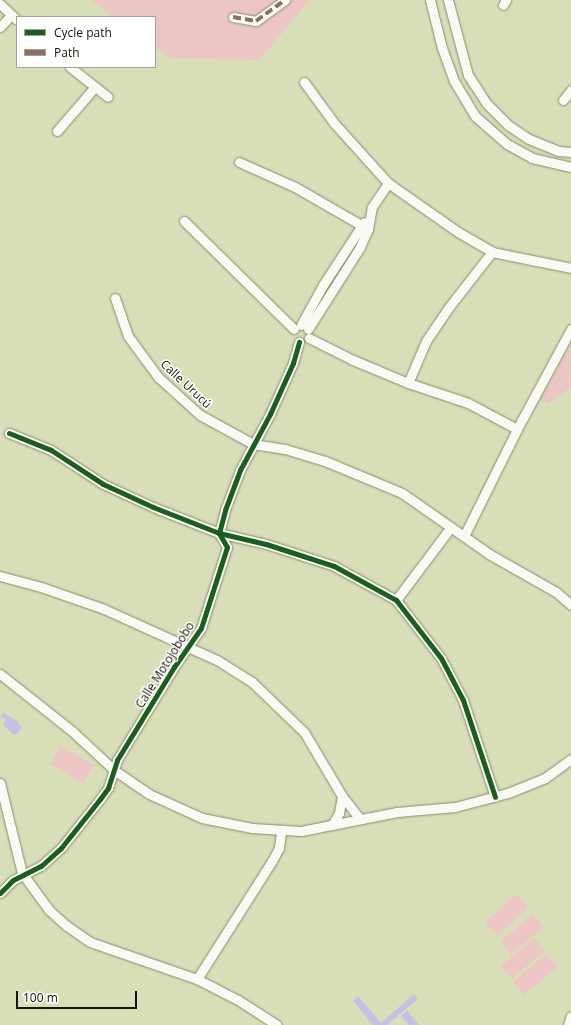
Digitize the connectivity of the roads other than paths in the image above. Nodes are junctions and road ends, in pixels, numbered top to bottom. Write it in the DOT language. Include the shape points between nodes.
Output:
graph roads {
  1 [pos="285,0"];
  2 [pos="430,0"];
  3 [pos="448,0"];
  4 [pos="0,4"];
  5 [pos="233,16"];
  6 [pos="14,18"];
  7 [pos="452,18"];
  8 [pos="434,19"];
  9 [pos="0,27"];
  10 [pos="456,36"];
  11 [pos="441,41"];
  12 [pos="71,68"];
  13 [pos="304,82"];
  14 [pos="94,88"];
  15 [pos="571,90"];
  16 [pos="108,97"];
  17 [pos="563,100"];
  18 [pos="57,131"];
  19 [pos="571,152"];
  20 [pos="239,162"];
  21 [pos="571,167"];
  22 [pos="388,184"];
  23 [pos="184,221"];
  24 [pos="364,227"];
  25 [pos="492,252"];
  26 [pos="571,268"];
  27 [pos="115,298"];
  28 [pos="303,330"];
  29 [pos="570,334"];
  30 [pos="299,342"];
  31 [pos="408,383"];
  32 [pos="517,429"];
  33 [pos="9,433"];
  34 [pos="253,444"];
  35 [pos="451,527"];
  36 [pos="219,533"];
  37 [pos="464,536"];
  38 [pos="0,576"];
  39 [pos="396,600"];
  40 [pos="571,604"];
  41 [pos="188,649"];
  42 [pos="0,674"];
  43 [pos="571,759"];
  44 [pos="114,770"];
  45 [pos="0,783"];
  46 [pos="342,796"];
  47 [pos="495,797"];
  48 [pos="359,818"];
  49 [pos="332,825"];
  50 [pos="281,832"];
  51 [pos="22,873"];
  52 [pos="0,893"];
  53 [pos="198,979"];
  54 [pos="571,1016"];
  55 [pos="275,1024"];
  56 [pos="568,1025"];
  1 -- 5 [label="street" via="256,21"];
  2 -- 8 [label="street"];
  3 -- 7 [label="street"];
  4 -- 6 [label="street"];
  6 -- 9 [label="street"];
  7 -- 8 [label="street"];
  7 -- 10 [label="street"];
  8 -- 11 [label="street"];
  10 -- 11 [label="street"];
  10 -- 19 [label="street" via="468,75 487,104 508,125 529,139 559,151"];
  11 -- 21 [label="street" via="463,99 490,131 532,158"];
  12 -- 14 [label="street"];
  13 -- 22 [label="street" via="334,123"];
  14 -- 16 [label="street"];
  14 -- 18 [label="street"];
  15 -- 17 [label="street"];
  20 -- 24 [label="street" via="296,187"];
  22 -- 24 [label="street"];
  22 -- 25 [label="street"];
  23 -- 28 [label="street"];
  24 -- 28 [label="street" via="360,247"];
  25 -- 26 [label="street"];
  25 -- 31 [label="street" via="449,306 426,341"];
  27 -- 34 [label="street, Calle Urucú" via="128,336 158,377 200,415"];
  28 -- 30 [label="street" via="304,342"];
  28 -- 30 [label="street" via="293,337"];
  28 -- 31 [label="street" via="352,360"];
  29 -- 32 [label="street"];
  30 -- 34 [label="street" via="270,414"];
  31 -- 32 [label="street" via="468,403"];
  32 -- 37 [label="street"];
  33 -- 36 [label="street" via="51,450 103,484"];
  34 -- 35 [label="street, Calle Urucú" via="312,457 402,492"];
  34 -- 36 [label="street" via="240,470"];
  35 -- 37 [label="street, Calle Urucú"];
  35 -- 39 [label="street"];
  36 -- 39 [label="street" via="266,544 334,566"];
  36 -- 41 [label="street, Calle Motojobobo" via="227,547 221,570 201,628"];
  37 -- 40 [label="street, Calle Urucú" via="489,554 556,592"];
  38 -- 41 [label="street" via="104,609"];
  39 -- 47 [label="street" via="440,658 463,700"];
  41 -- 44 [label="street, Calle Motojobobo" via="156,695"];
  41 -- 46 [label="street" via="217,660 252,682 277,704 304,732"];
  42 -- 44 [label="street" via="72,731"];
  43 -- 47 [label="street" via="545,778"];
  44 -- 50 [label="street" via="149,794 202,818"];
  44 -- 51 [label="street, Calle Motojobobo" via="108,788 61,848 41,866"];
  45 -- 51 [label="street"];
  46 -- 48 [label="street"];
  46 -- 49 [label="street" via="341,807"];
  47 -- 48 [label="street" via="455,807"];
  48 -- 49 [label="street"];
  49 -- 50 [label="street"];
  50 -- 53 [label="street" via="279,848 272,861"];
  51 -- 52 [label="street, Calle Motojobobo"];
  51 -- 53 [label="street" via="49,910 90,942"];
  53 -- 55 [label="street" via="238,1000"];
  54 -- 56 [label="street"];
}
